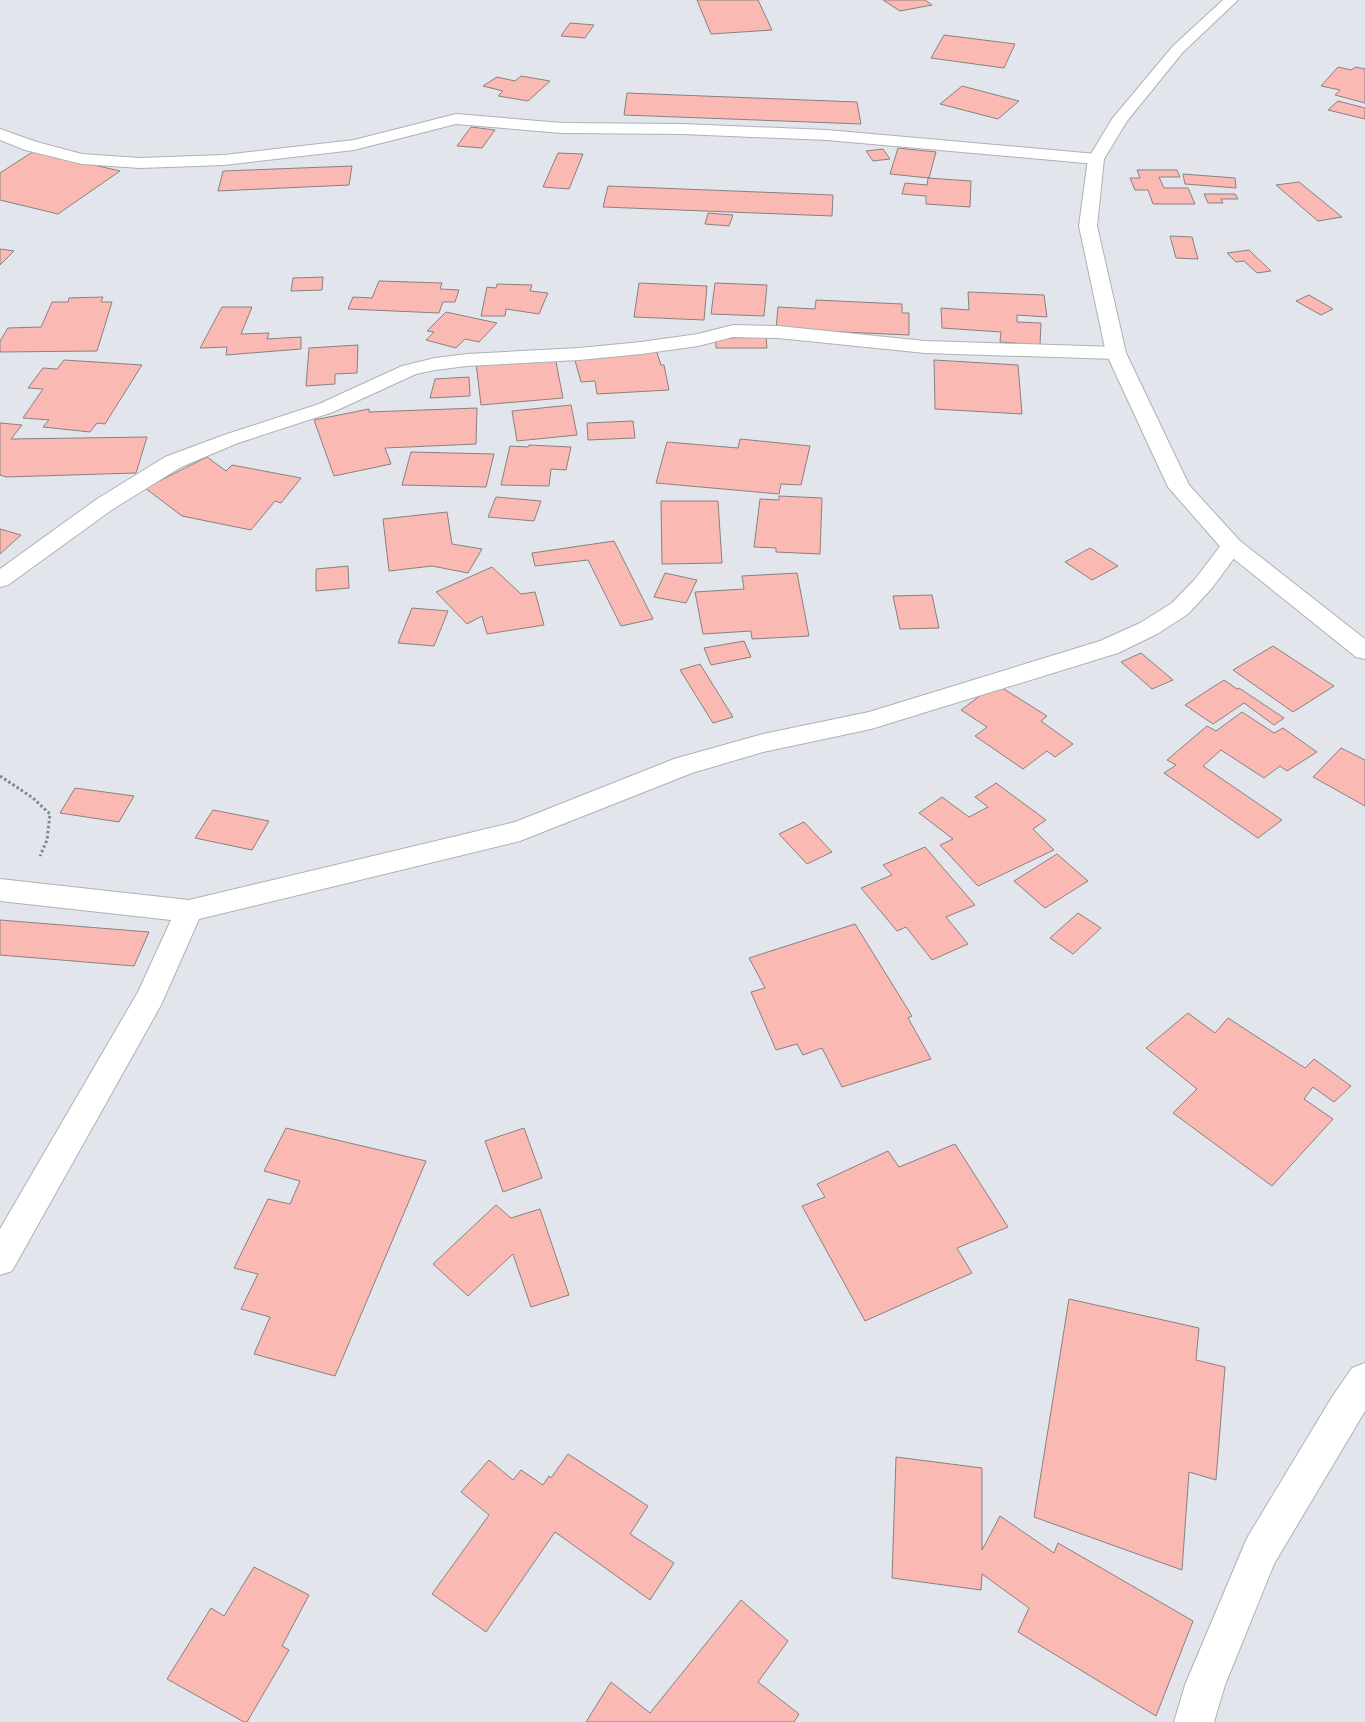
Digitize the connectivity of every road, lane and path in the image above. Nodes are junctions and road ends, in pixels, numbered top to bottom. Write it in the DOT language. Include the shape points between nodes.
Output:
graph roads {
  1 [pos="1231,0"];
  2 [pos="0,134"];
  3 [pos="1096,159"];
  4 [pos="1116,353"];
  5 [pos="1232,546"];
  6 [pos="0,580"];
  7 [pos="1365,651"];
  8 [pos="0,776"];
  9 [pos="39,859"];
  10 [pos="0,890"];
  11 [pos="189,911"];
  12 [pos="0,1260"];
  13 [pos="1365,1380"];
  14 [pos="1194,1722"];
  1 -- 3 [label="street" via="1178,49 1120,119"];
  2 -- 3 [label="street" via="82,159 140,163 224,160 354,145 456,119 562,128 827,135"];
  3 -- 4 [label="street" via="1088,226"];
  4 -- 5 [label="street" via="1180,487"];
  4 -- 6 [label="street" via="925,347 778,332 733,331 698,340 632,349 435,364 409,370 326,408 231,439 174,462 105,504"];
  5 -- 7 [label="street"];
  5 -- 11 [label="street" via="1194,594 1173,614 1146,631 1109,647 872,720 763,743 683,766 520,831"];
  8 -- 9 [label="path" via="40,801 50,814 47,840"];
  10 -- 11 [label="street"];
  11 -- 12 [label="street" via="152,997"];
  13 -- 14 [label="street" via="1260,1551 1204,1685"];
}
